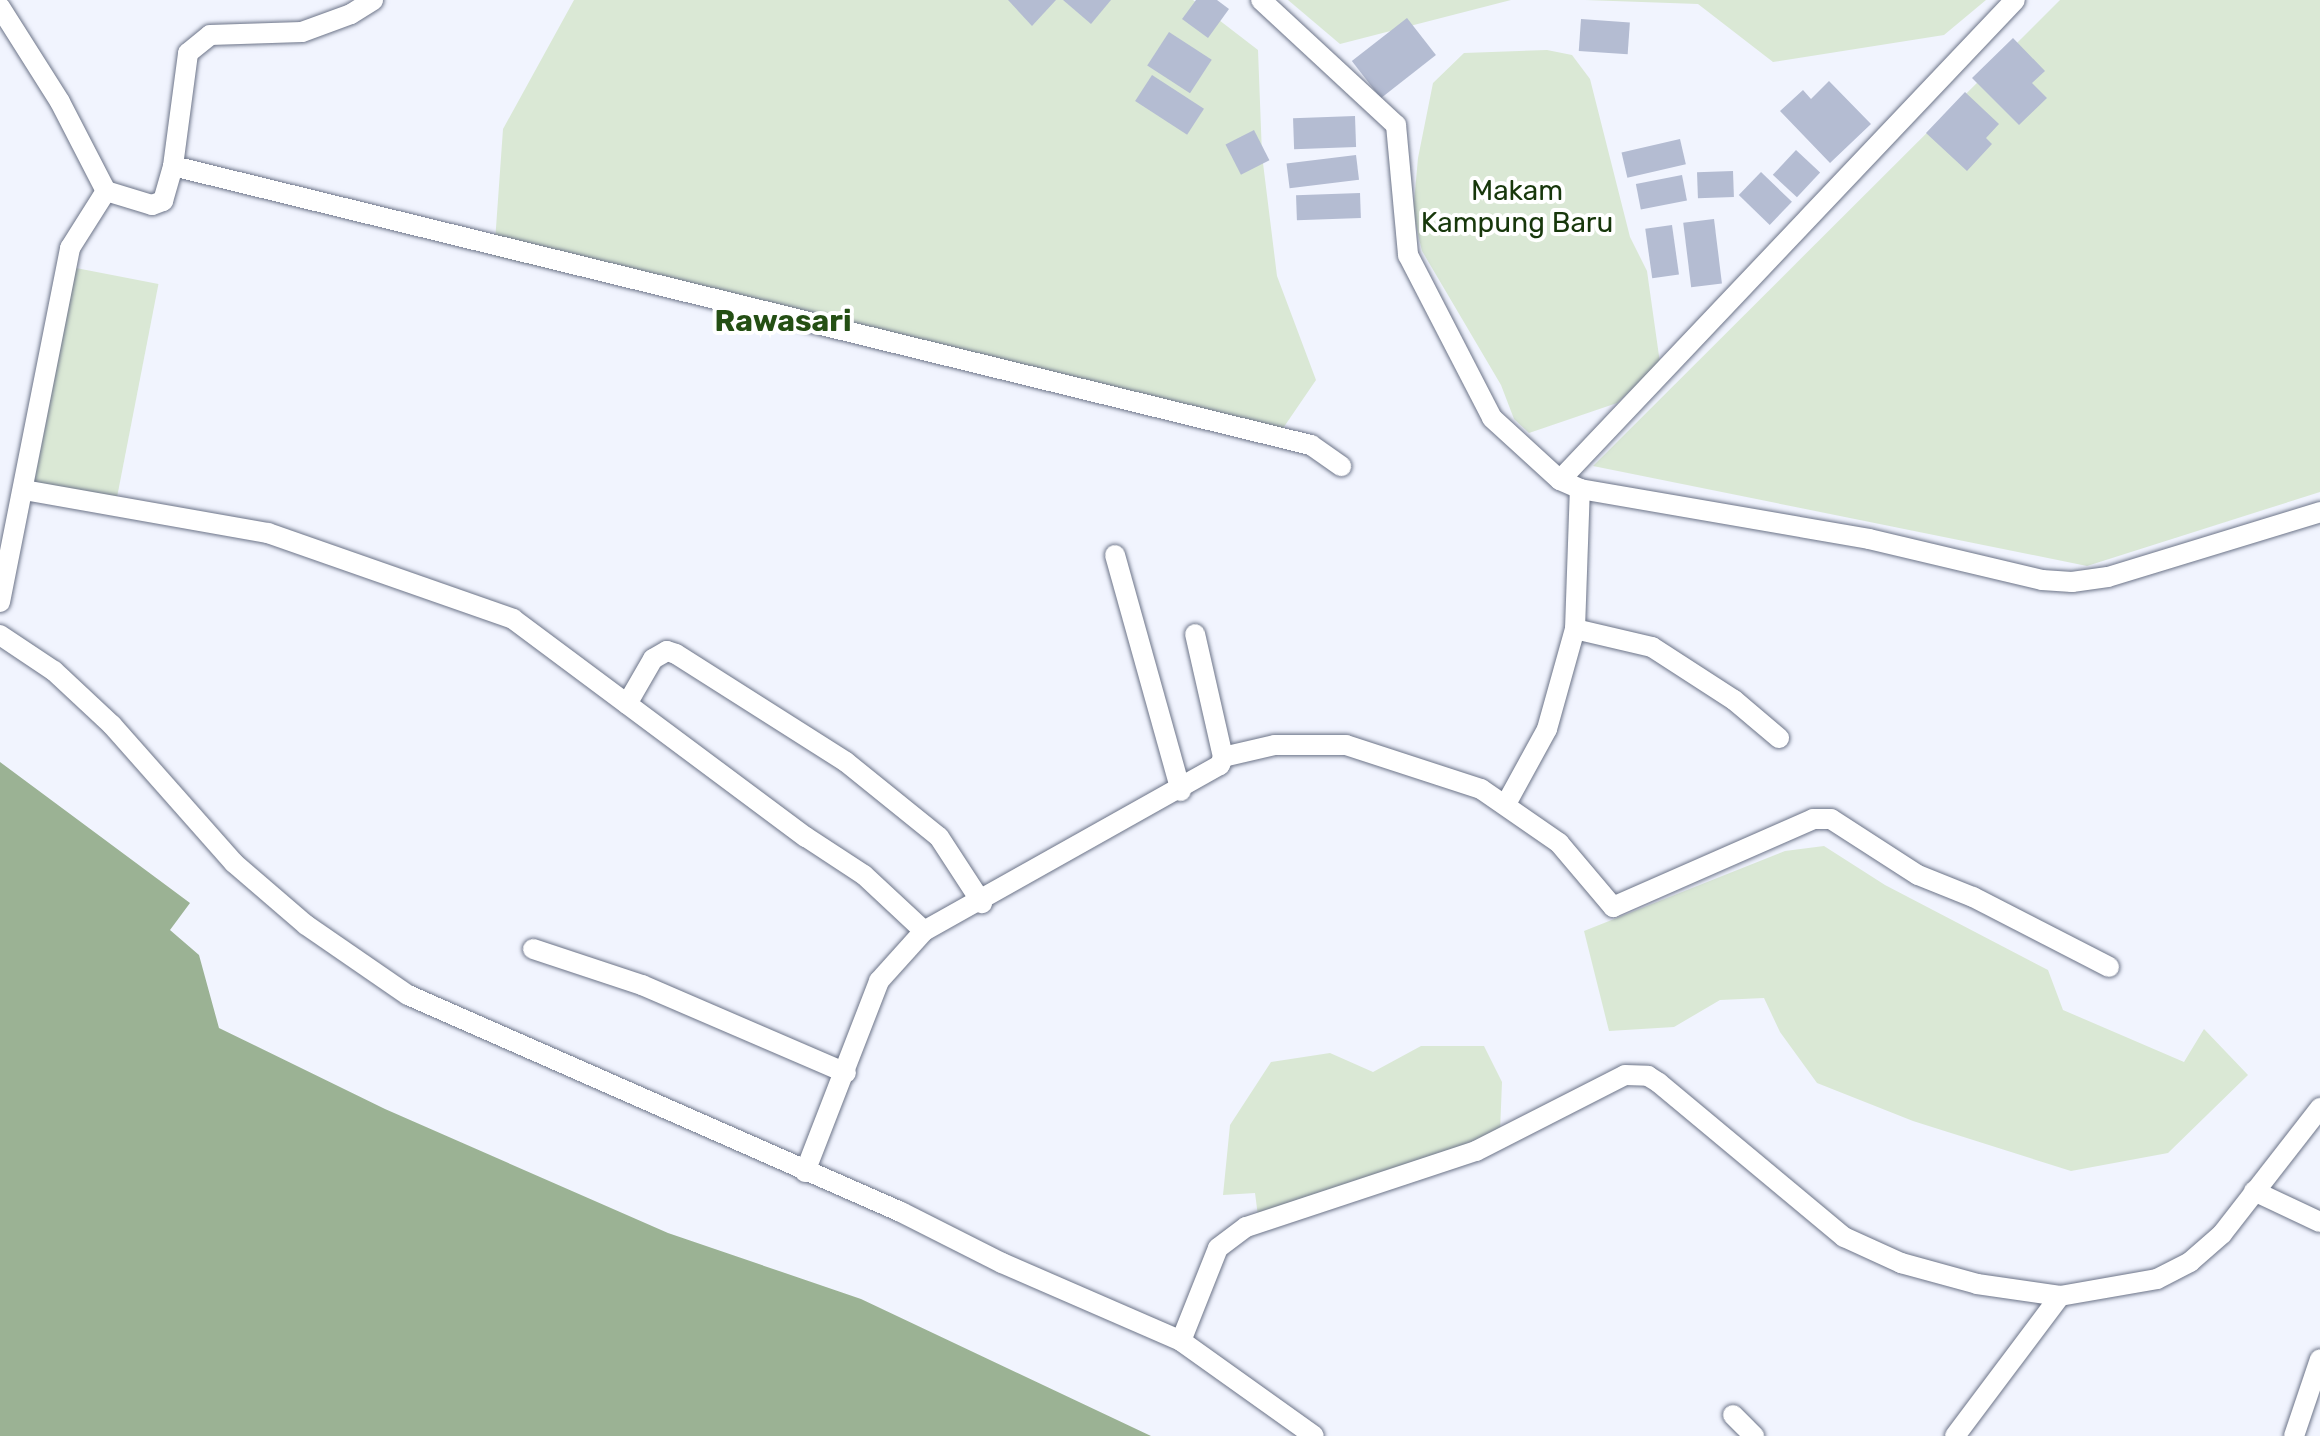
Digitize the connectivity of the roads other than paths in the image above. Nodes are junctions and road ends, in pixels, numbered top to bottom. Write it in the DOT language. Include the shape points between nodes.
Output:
graph roads {
  1 [pos="373,0"];
  2 [pos="1261,0"];
  3 [pos="2015,0"];
  4 [pos="0,8"];
  5 [pos="173,166"];
  6 [pos="106,191"];
  7 [pos="1341,466"];
  8 [pos="1560,480"];
  9 [pos="1580,489"];
  10 [pos="24,490"];
  11 [pos="2320,512"];
  12 [pos="1115,555"];
  13 [pos="0,602"];
  14 [pos="1576,629"];
  15 [pos="1195,634"];
  16 [pos="0,635"];
  17 [pos="627,704"];
  18 [pos="1779,738"];
  19 [pos="1223,757"];
  20 [pos="1181,791"];
  21 [pos="1506,804"];
  22 [pos="982,902"];
  23 [pos="924,931"];
  24 [pos="533,949"];
  25 [pos="2109,967"];
  26 [pos="846,1074"];
  27 [pos="2320,1108"];
  28 [pos="805,1172"];
  29 [pos="2254,1190"];
  30 [pos="2320,1222"];
  31 [pos="2060,1296"];
  32 [pos="1181,1341"];
  33 [pos="2320,1358"];
  34 [pos="1733,1415"];
  35 [pos="1314,1436"];
  36 [pos="1754,1436"];
  37 [pos="1955,1436"];
  38 [pos="2294,1436"];
  1 -- 5 [label="street" via="302,32 210,35 197,42 188,53"];
  2 -- 8 [label="street" via="1396,125 1408,255 1492,418"];
  3 -- 8 [label="street"];
  4 -- 6 [label="street"];
  5 -- 6 [label="street" via="168,192 152,206"];
  5 -- 7 [label="street" via="1311,446"];
  6 -- 10 [label="street" via="70,248"];
  8 -- 9 [label="street"];
  9 -- 11 [label="street" via="2072,582"];
  9 -- 14 [label="street"];
  10 -- 13 [label="street"];
  10 -- 17 [label="street" via="268,533 472,602 513,619"];
  12 -- 20 [label="street"];
  14 -- 18 [label="street" via="1652,647"];
  14 -- 21 [label="street" via="1547,729"];
  15 -- 19 [label="street"];
  16 -- 28 [label="street" via="54,670 112,724 234,863 384,980"];
  17 -- 22 [label="street" via="654,658 676,654 846,762 939,838"];
  17 -- 23 [label="street" via="864,875"];
  19 -- 20 [label="street" via="1214,772"];
  19 -- 21 [label="street" via="1276,745 1346,746 1481,788"];
  20 -- 22 [label="street"];
  21 -- 25 [label="street" via="1560,843 1613,907 1814,819 1831,820 1918,875"];
  22 -- 23 [label="street"];
  23 -- 26 [label="street" via="879,981"];
  24 -- 26 [label="street" via="642,986"];
  26 -- 28 [label="street"];
  27 -- 29 [label="street"];
  28 -- 32 [label="street"];
  29 -- 30 [label="street"];
  29 -- 31 [label="street" via="2222,1234 2190,1262 2157,1279"];
  31 -- 32 [label="street" via="1901,1263 1844,1237 1659,1083 1626,1075 1476,1151 1246,1227 1218,1248"];
  31 -- 37 [label="street"];
  32 -- 35 [label="street"];
  33 -- 38 [label="street"];
  34 -- 36 [label="street"];
}
